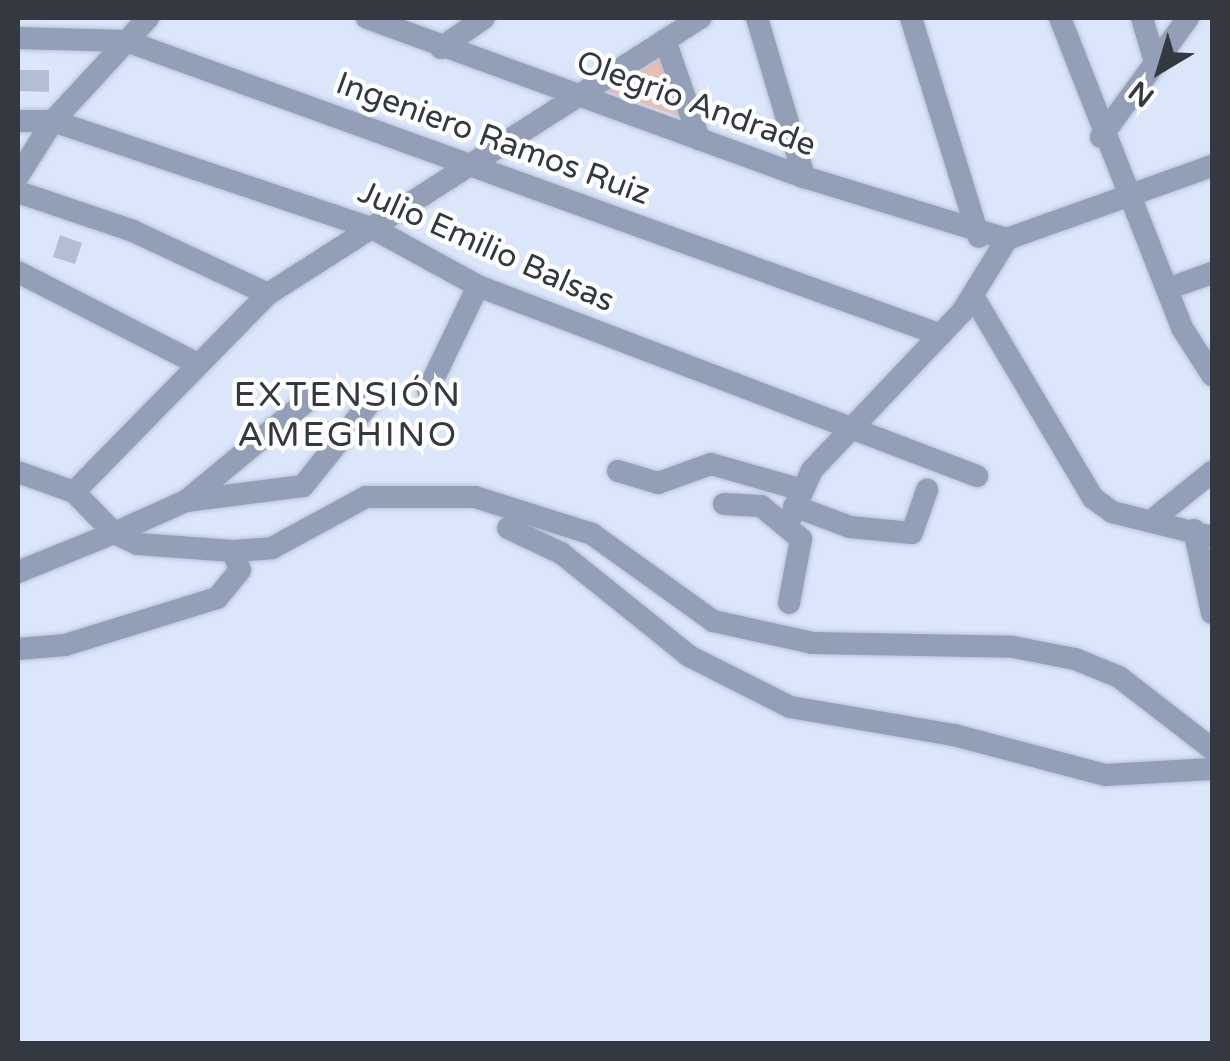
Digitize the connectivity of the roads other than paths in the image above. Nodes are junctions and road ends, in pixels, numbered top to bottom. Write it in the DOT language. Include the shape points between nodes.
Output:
graph roads {
  1 [pos="148,18"];
  2 [pos="367,18"];
  3 [pos="484,18"];
  4 [pos="700,18"];
  5 [pos="757,18"];
  6 [pos="911,18"];
  7 [pos="1060,18"];
  8 [pos="1142,18"];
  9 [pos="1188,18"];
  10 [pos="18,38"];
  11 [pos="665,40"];
  12 [pos="126,41"];
  13 [pos="441,48"];
  14 [pos="1155,62"];
  15 [pos="578,96"];
  16 [pos="18,120"];
  17 [pos="53,121"];
  18 [pos="1101,137"];
  19 [pos="700,140"];
  20 [pos="470,166"];
  21 [pos="1212,166"];
  22 [pos="18,176"];
  23 [pos="804,177"];
  24 [pos="1131,190"];
  25 [pos="18,192"];
  26 [pos="374,228"];
  27 [pos="979,237"];
  28 [pos="1008,238"];
  29 [pos="18,272"];
  30 [pos="1212,273"];
  31 [pos="478,286"];
  32 [pos="1167,289"];
  33 [pos="268,294"];
  34 [pos="974,296"];
  35 [pos="941,334"];
  36 [pos="198,364"];
  37 [pos="1212,376"];
  38 [pos="428,390"];
  39 [pos="373,399"];
  40 [pos="308,400"];
  41 [pos="843,432"];
  42 [pos="22,468"];
  43 [pos="618,471"];
  44 [pos="1212,472"];
  45 [pos="977,476"];
  46 [pos="927,490"];
  47 [pos="74,492"];
  48 [pos="186,501"];
  49 [pos="724,504"];
  50 [pos="793,507"];
  51 [pos="1156,516"];
  52 [pos="508,528"];
  53 [pos="114,532"];
  54 [pos="1203,534"];
  55 [pos="233,551"];
  56 [pos="18,572"];
  57 [pos="789,602"];
  58 [pos="1212,614"];
  59 [pos="18,649"];
  60 [pos="1212,749"];
  61 [pos="1212,769"];
  1 -- 12 [label="street"];
  2 -- 13 [label="street, Olegrio Andrade"];
  3 -- 13 [label="street"];
  4 -- 11 [label="street"];
  5 -- 23 [label="street"];
  6 -- 27 [label="street"];
  7 -- 18 [label="street"];
  8 -- 14 [label="street"];
  9 -- 14 [label="street"];
  10 -- 12 [label="street, Ingeniero Ramos Ruiz"];
  11 -- 15 [label="street"];
  11 -- 19 [label="street"];
  12 -- 17 [label="street"];
  12 -- 20 [label="street, Ingeniero Ramos Ruiz"];
  13 -- 15 [label="street, Olegrio Andrade"];
  14 -- 18 [label="street"];
  15 -- 19 [label="street, Olegrio Andrade"];
  15 -- 20 [label="street"];
  16 -- 17 [label="street, Julio Emilio Balsas"];
  17 -- 22 [label="street"];
  17 -- 26 [label="street, Julio Emilio Balsas"];
  18 -- 24 [label="street"];
  19 -- 23 [label="street, Olegrio Andrade"];
  20 -- 26 [label="street"];
  20 -- 35 [label="street, Ingeniero Ramos Ruiz"];
  21 -- 24 [label="street"];
  23 -- 27 [label="street, Olegrio Andrade"];
  24 -- 28 [label="street"];
  24 -- 32 [label="street"];
  25 -- 33 [label="street" via="133,231"];
  26 -- 31 [label="street, Julio Emilio Balsas"];
  26 -- 33 [label="street"];
  27 -- 28 [label="street, Olegrio Andrade"];
  28 -- 34 [label="street"];
  29 -- 36 [label="street"];
  30 -- 32 [label="street"];
  31 -- 38 [label="street"];
  31 -- 41 [label="street, Julio Emilio Balsas"];
  32 -- 37 [label="street"];
  33 -- 36 [label="street"];
  34 -- 35 [label="street"];
  34 -- 51 [label="street" via="1093,498 1112,512"];
  35 -- 41 [label="street"];
  36 -- 47 [label="street"];
  39 -- 48 [label="street" via="316,478"];
  40 -- 48 [label="street"];
  41 -- 45 [label="street, Julio Emilio Balsas"];
  41 -- 50 [label="street"];
  42 -- 47 [label="street"];
  43 -- 50 [label="street" via="658,483 711,464"];
  44 -- 51 [label="street"];
  46 -- 50 [label="street" via="912,533 850,527"];
  47 -- 53 [label="street"];
  48 -- 53 [label="street"];
  49 -- 50 [label="street"];
  50 -- 57 [label="street" via="803,548"];
  51 -- 54 [label="street"];
  52 -- 61 [label="street" via="561,553 688,656 790,707 954,735 1105,775"];
  53 -- 55 [label="street" via="138,544"];
  53 -- 56 [label="street"];
  54 -- 58 [label="street"];
  55 -- 59 [label="street" via="240,570 217,598 66,645"];
  55 -- 60 [label="street" via="272,548 366,496 476,497 592,534 736,628 812,643 981,646 1075,660 1119,677"];
}
